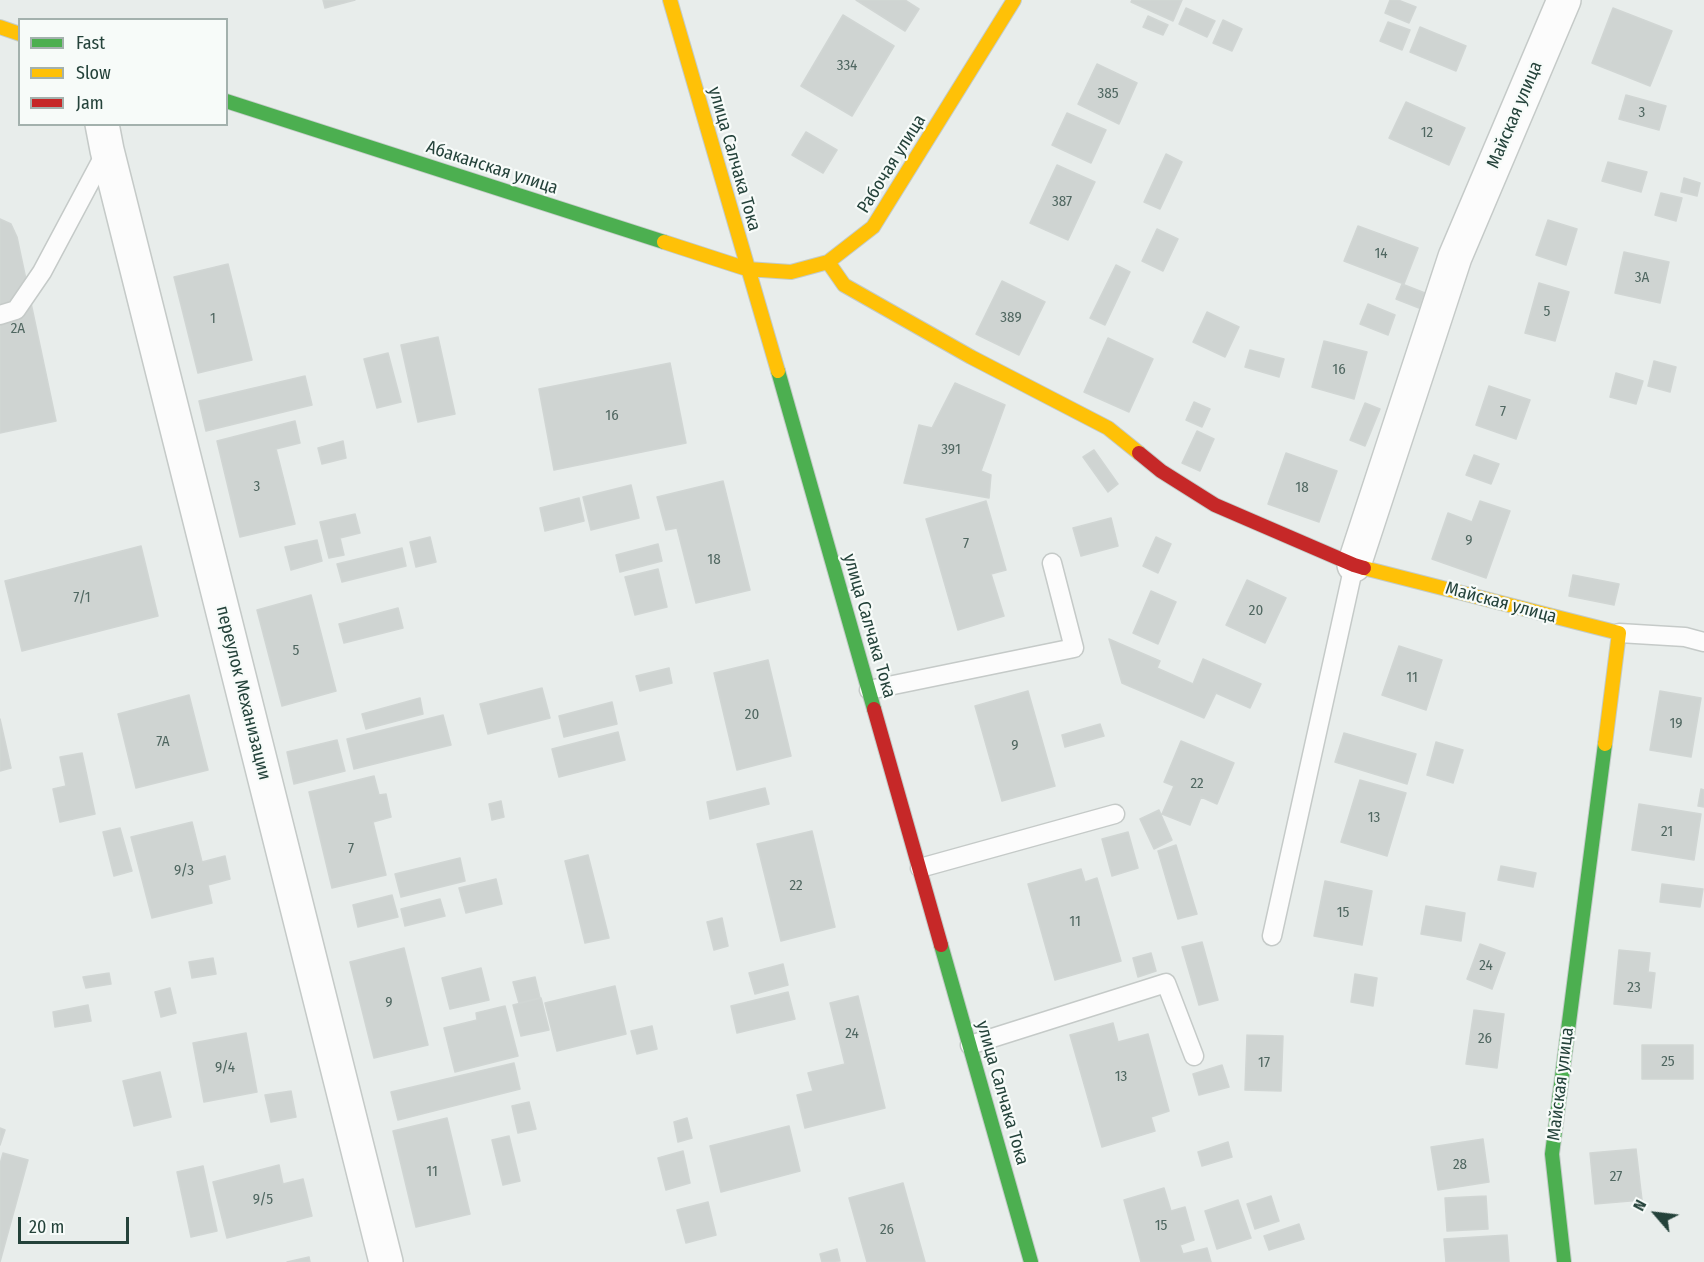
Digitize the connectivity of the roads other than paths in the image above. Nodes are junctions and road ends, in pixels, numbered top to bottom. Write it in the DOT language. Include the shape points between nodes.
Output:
graph roads {
  1 [pos="670,0"];
  2 [pos="1014,0"];
  3 [pos="1564,0"];
  4 [pos="0,27"];
  5 [pos="18,33"];
  6 [pos="228,102"];
  7 [pos="105,137"];
  8 [pos="828,262"];
  9 [pos="747,269"];
  10 [pos="0,315"];
  11 [pos="1052,563"];
  12 [pos="1354,565"];
  13 [pos="1619,633"];
  14 [pos="1704,642"];
  15 [pos="869,690"];
  16 [pos="1115,814"];
  17 [pos="920,868"];
  18 [pos="1272,936"];
  19 [pos="970,1045"];
  20 [pos="1194,1056"];
  21 [pos="386,1262"];
  22 [pos="1031,1262"];
  23 [pos="1564,1262"];
  1 -- 9 [label="main road, улица Салчака Тока"];
  2 -- 8 [label="main road, Рабочая улица" via="873,227"];
  3 -- 12 [label="street, Майская улица" via="1455,258"];
  4 -- 5 [label="main road"];
  6 -- 9 [label="main road, Абаканская улица"];
  7 -- 10 [label="lane" via="42,272 16,310"];
  7 -- 21 [label="street, переулок Механизации"];
  8 -- 9 [label="main road, Рабочая улица" via="791,272"];
  8 -- 12 [label="main road" via="844,285 1108,428 1161,471 1215,505"];
  9 -- 15 [label="main road, улица Салчака Тока"];
  11 -- 15 [label="lane" via="1074,648"];
  12 -- 13 [label="main road, Майская улица"];
  12 -- 18 [label="lane"];
  13 -- 14 [label="lane"];
  13 -- 23 [label="main road, Майская улица" via="1552,1154"];
  15 -- 17 [label="main road, улица Салчака Тока"];
  16 -- 17 [label="lane"];
  17 -- 19 [label="main road, улица Салчака Тока"];
  19 -- 20 [label="lane" via="1166,982"];
  19 -- 22 [label="main road, улица Салчака Тока"];
}
